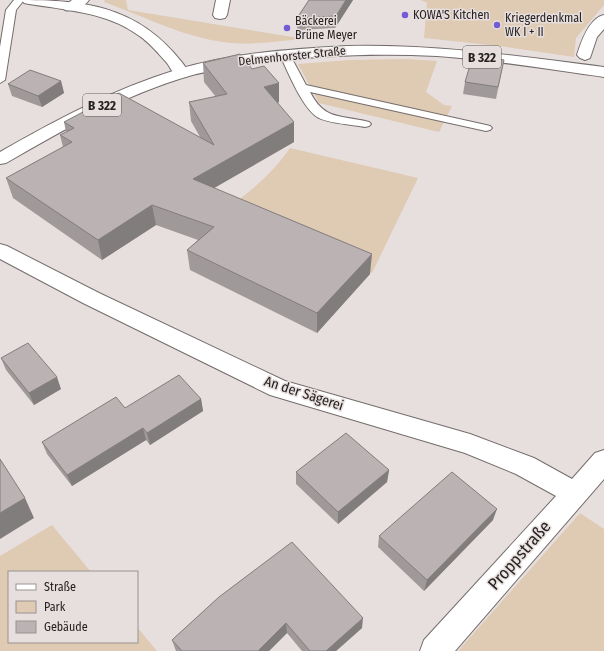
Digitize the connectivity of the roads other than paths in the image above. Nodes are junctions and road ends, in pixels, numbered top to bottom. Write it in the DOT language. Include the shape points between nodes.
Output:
graph roads {
  1 [pos="19,0"];
  2 [pos="29,0"];
  3 [pos="223,0"];
  4 [pos="76,4"];
  5 [pos="220,15"];
  6 [pos="604,19"];
  7 [pos="285,55"];
  8 [pos="585,55"];
  9 [pos="604,72"];
  10 [pos="182,73"];
  11 [pos="0,80"];
  12 [pos="301,87"];
  13 [pos="365,124"];
  14 [pos="486,128"];
  15 [pos="0,159"];
  16 [pos="0,251"];
  17 [pos="604,461"];
  18 [pos="574,494"];
  19 [pos="435,651"];
  1 -- 11 [label="lane" via="12,10"];
  2 -- 4 [label="street"];
  3 -- 5 [label="street"];
  4 -- 10 [label="street" via="137,27 161,47"];
  6 -- 8 [label="street" via="590,37"];
  7 -- 9 [label="street, Delmenhorster Straße / B 322" via="353,50 434,52"];
  7 -- 10 [label="street, Delmenhorster Straße / B 322" via="218,64"];
  7 -- 12 [label="lane"];
  10 -- 15 [label="street, Delmenhorster Straße / B 322" via="119,97 55,128"];
  12 -- 13 [label="lane" via="312,107 323,116"];
  12 -- 14 [label="lane"];
  16 -- 18 [label="street, An der Sägerei" via="278,388 470,444 525,466"];
  17 -- 18 [label="street, Proppstraße"];
  18 -- 19 [label="street, Proppstraße"];
}
